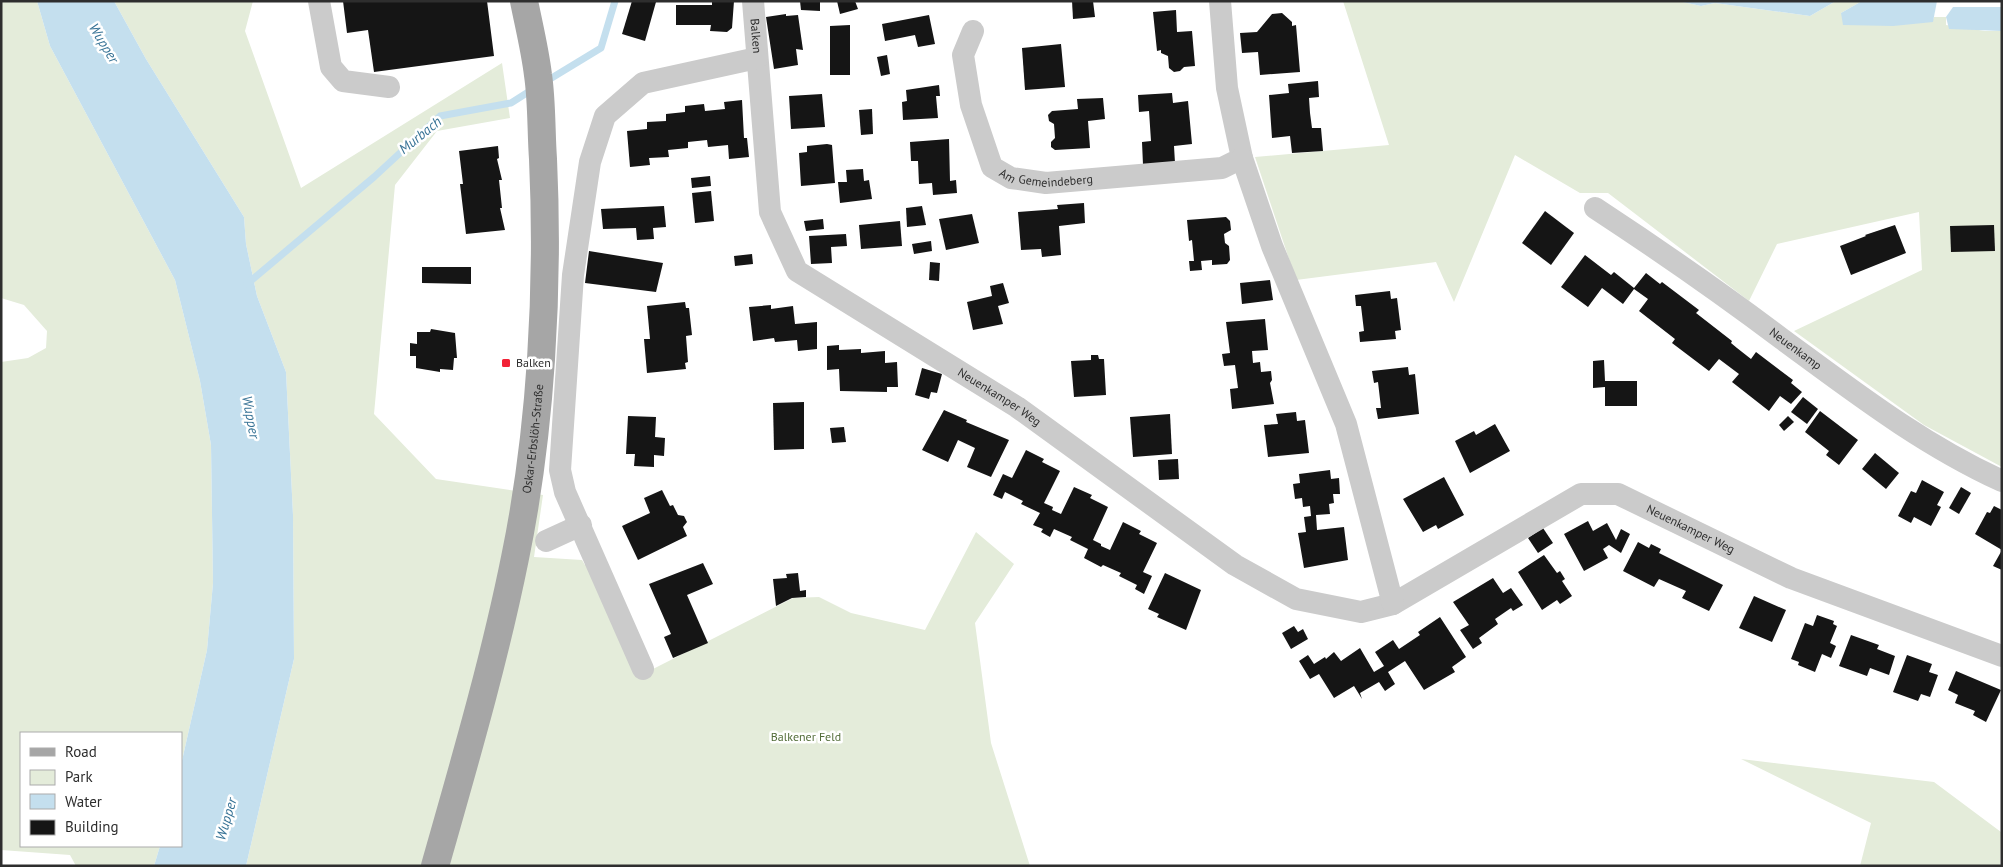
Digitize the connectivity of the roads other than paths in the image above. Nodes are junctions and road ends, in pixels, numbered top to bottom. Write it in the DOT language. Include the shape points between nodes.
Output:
graph roads {
  1 [pos="319,1"];
  2 [pos="524,1"];
  3 [pos="752,1"];
  4 [pos="1220,1"];
  5 [pos="973,31"];
  6 [pos="757,58"];
  7 [pos="390,86"];
  8 [pos="1242,158"];
  9 [pos="1595,208"];
  10 [pos="2002,481"];
  11 [pos="581,525"];
  12 [pos="546,541"];
  13 [pos="1393,604"];
  14 [pos="2002,656"];
  15 [pos="643,669"];
  16 [pos="435,866"];
  1 -- 7 [label="street" via="331,67 343,81"];
  2 -- 16 [label="main road, Oskar-Erbslöh-Straße" via="541,109 545,259 530,464 516,556 501,625"];
  3 -- 6 [label="street, Balken"];
  4 -- 8 [label="street" via="1226,88"];
  5 -- 8 [label="street, Am Gemeindeberg" via="963,55 971,104 992,167 1010,178 1046,183 1222,168"];
  6 -- 11 [label="street, Balken" via="643,83 605,116 590,162 573,275 560,470 565,492"];
  6 -- 13 [label="street, Neuenkamper Weg" via="770,212 797,271 1017,407 1235,564 1287,594 1296,599 1361,612"];
  8 -- 13 [label="street" via="1272,246 1346,424"];
  9 -- 10 [label="street, Neuenkamp" via="1701,280 1891,419 1959,461"];
  11 -- 12 [label="street"];
  11 -- 15 [label="street, Balken"];
  13 -- 14 [label="street, Neuenkamper Weg" via="1581,494 1618,494 1791,578"];
}
